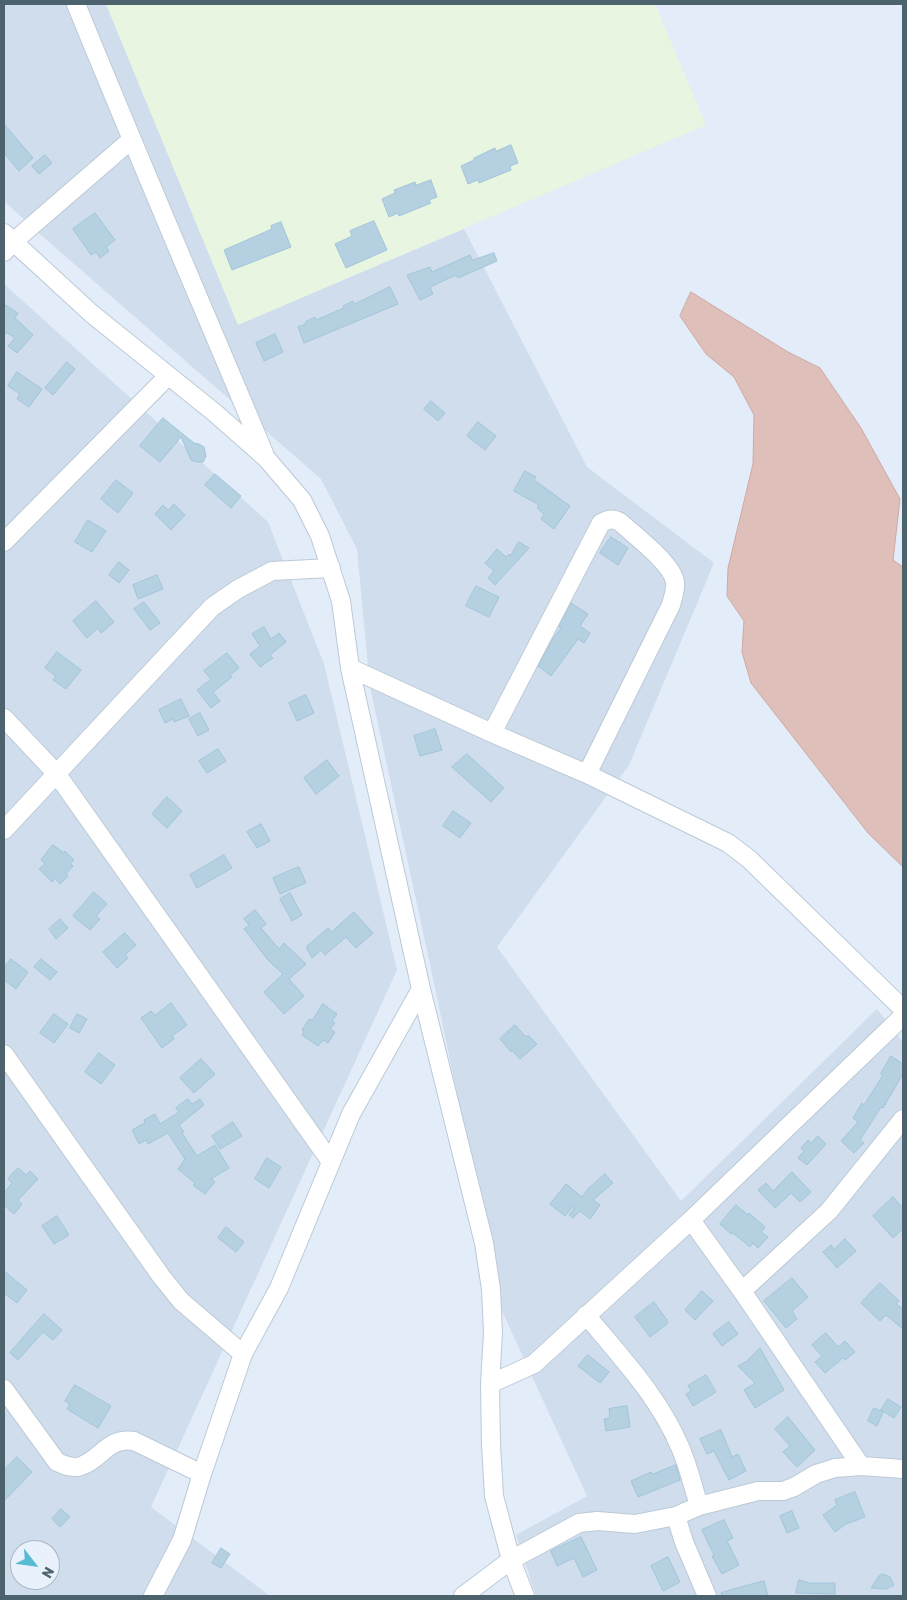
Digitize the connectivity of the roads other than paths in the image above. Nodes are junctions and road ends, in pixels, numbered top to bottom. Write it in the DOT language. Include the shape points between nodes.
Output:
graph roads {
  1 [pos="76,4"];
  2 [pos="131,140"];
  3 [pos="7,242"];
  4 [pos="168,376"];
  5 [pos="266,458"];
  6 [pos="4,542"];
  7 [pos="331,568"];
  8 [pos="350,668"];
  9 [pos="4,718"];
  10 [pos="492,733"];
  11 [pos="56,773"];
  12 [pos="588,774"];
  13 [pos="4,830"];
  14 [pos="421,989"];
  15 [pos="903,1009"];
  16 [pos="903,1016"];
  17 [pos="4,1054"];
  18 [pos="903,1118"];
  19 [pos="331,1162"];
  20 [pos="691,1220"];
  21 [pos="742,1291"];
  22 [pos="586,1315"];
  23 [pos="244,1354"];
  24 [pos="490,1384"];
  25 [pos="4,1389"];
  26 [pos="861,1466"];
  27 [pos="903,1469"];
  28 [pos="202,1474"];
  29 [pos="699,1506"];
  30 [pos="676,1516"];
  31 [pos="511,1560"];
  32 [pos="153,1596"];
  33 [pos="463,1596"];
  34 [pos="525,1596"];
  35 [pos="707,1596"];
  1 -- 2 [label="street"];
  2 -- 3 [label="street"];
  2 -- 5 [label="street"];
  3 -- 4 [label="street"];
  4 -- 5 [label="street"];
  4 -- 6 [label="street"];
  5 -- 7 [label="street" via="302,500"];
  7 -- 8 [label="street" via="341,601"];
  7 -- 11 [label="street" via="272,571 212,607"];
  8 -- 10 [label="street"];
  8 -- 14 [label="street"];
  9 -- 11 [label="street"];
  10 -- 12 [label="street"];
  10 -- 12 [label="street" via="601,523 614,519 669,566 675,580 675,592"];
  11 -- 13 [label="street"];
  11 -- 19 [label="street"];
  12 -- 15 [label="street" via="716,836 738,850"];
  14 -- 19 [label="street" via="351,1114"];
  14 -- 24 [label="street" via="484,1242 491,1289"];
  16 -- 20 [label="street"];
  17 -- 23 [label="street" via="181,1301"];
  18 -- 21 [label="street" via="829,1211"];
  19 -- 23 [label="street" via="280,1288"];
  20 -- 21 [label="street"];
  20 -- 22 [label="street"];
  21 -- 26 [label="street"];
  22 -- 24 [label="street" via="534,1364"];
  22 -- 29 [label="street" via="652,1397 669,1425 681,1447"];
  23 -- 28 [label="street"];
  24 -- 31 [label="street" via="494,1496"];
  25 -- 28 [label="street" via="57,1462 80,1467 114,1442 124,1440 134,1441"];
  26 -- 27 [label="street"];
  26 -- 29 [label="street" via="826,1470 783,1491 758,1491"];
  28 -- 32 [label="street" via="182,1540"];
  29 -- 30 [label="street"];
  30 -- 31 [label="street" via="635,1524 579,1523"];
  30 -- 35 [label="street"];
  31 -- 33 [label="street"];
  31 -- 34 [label="street"];
}
